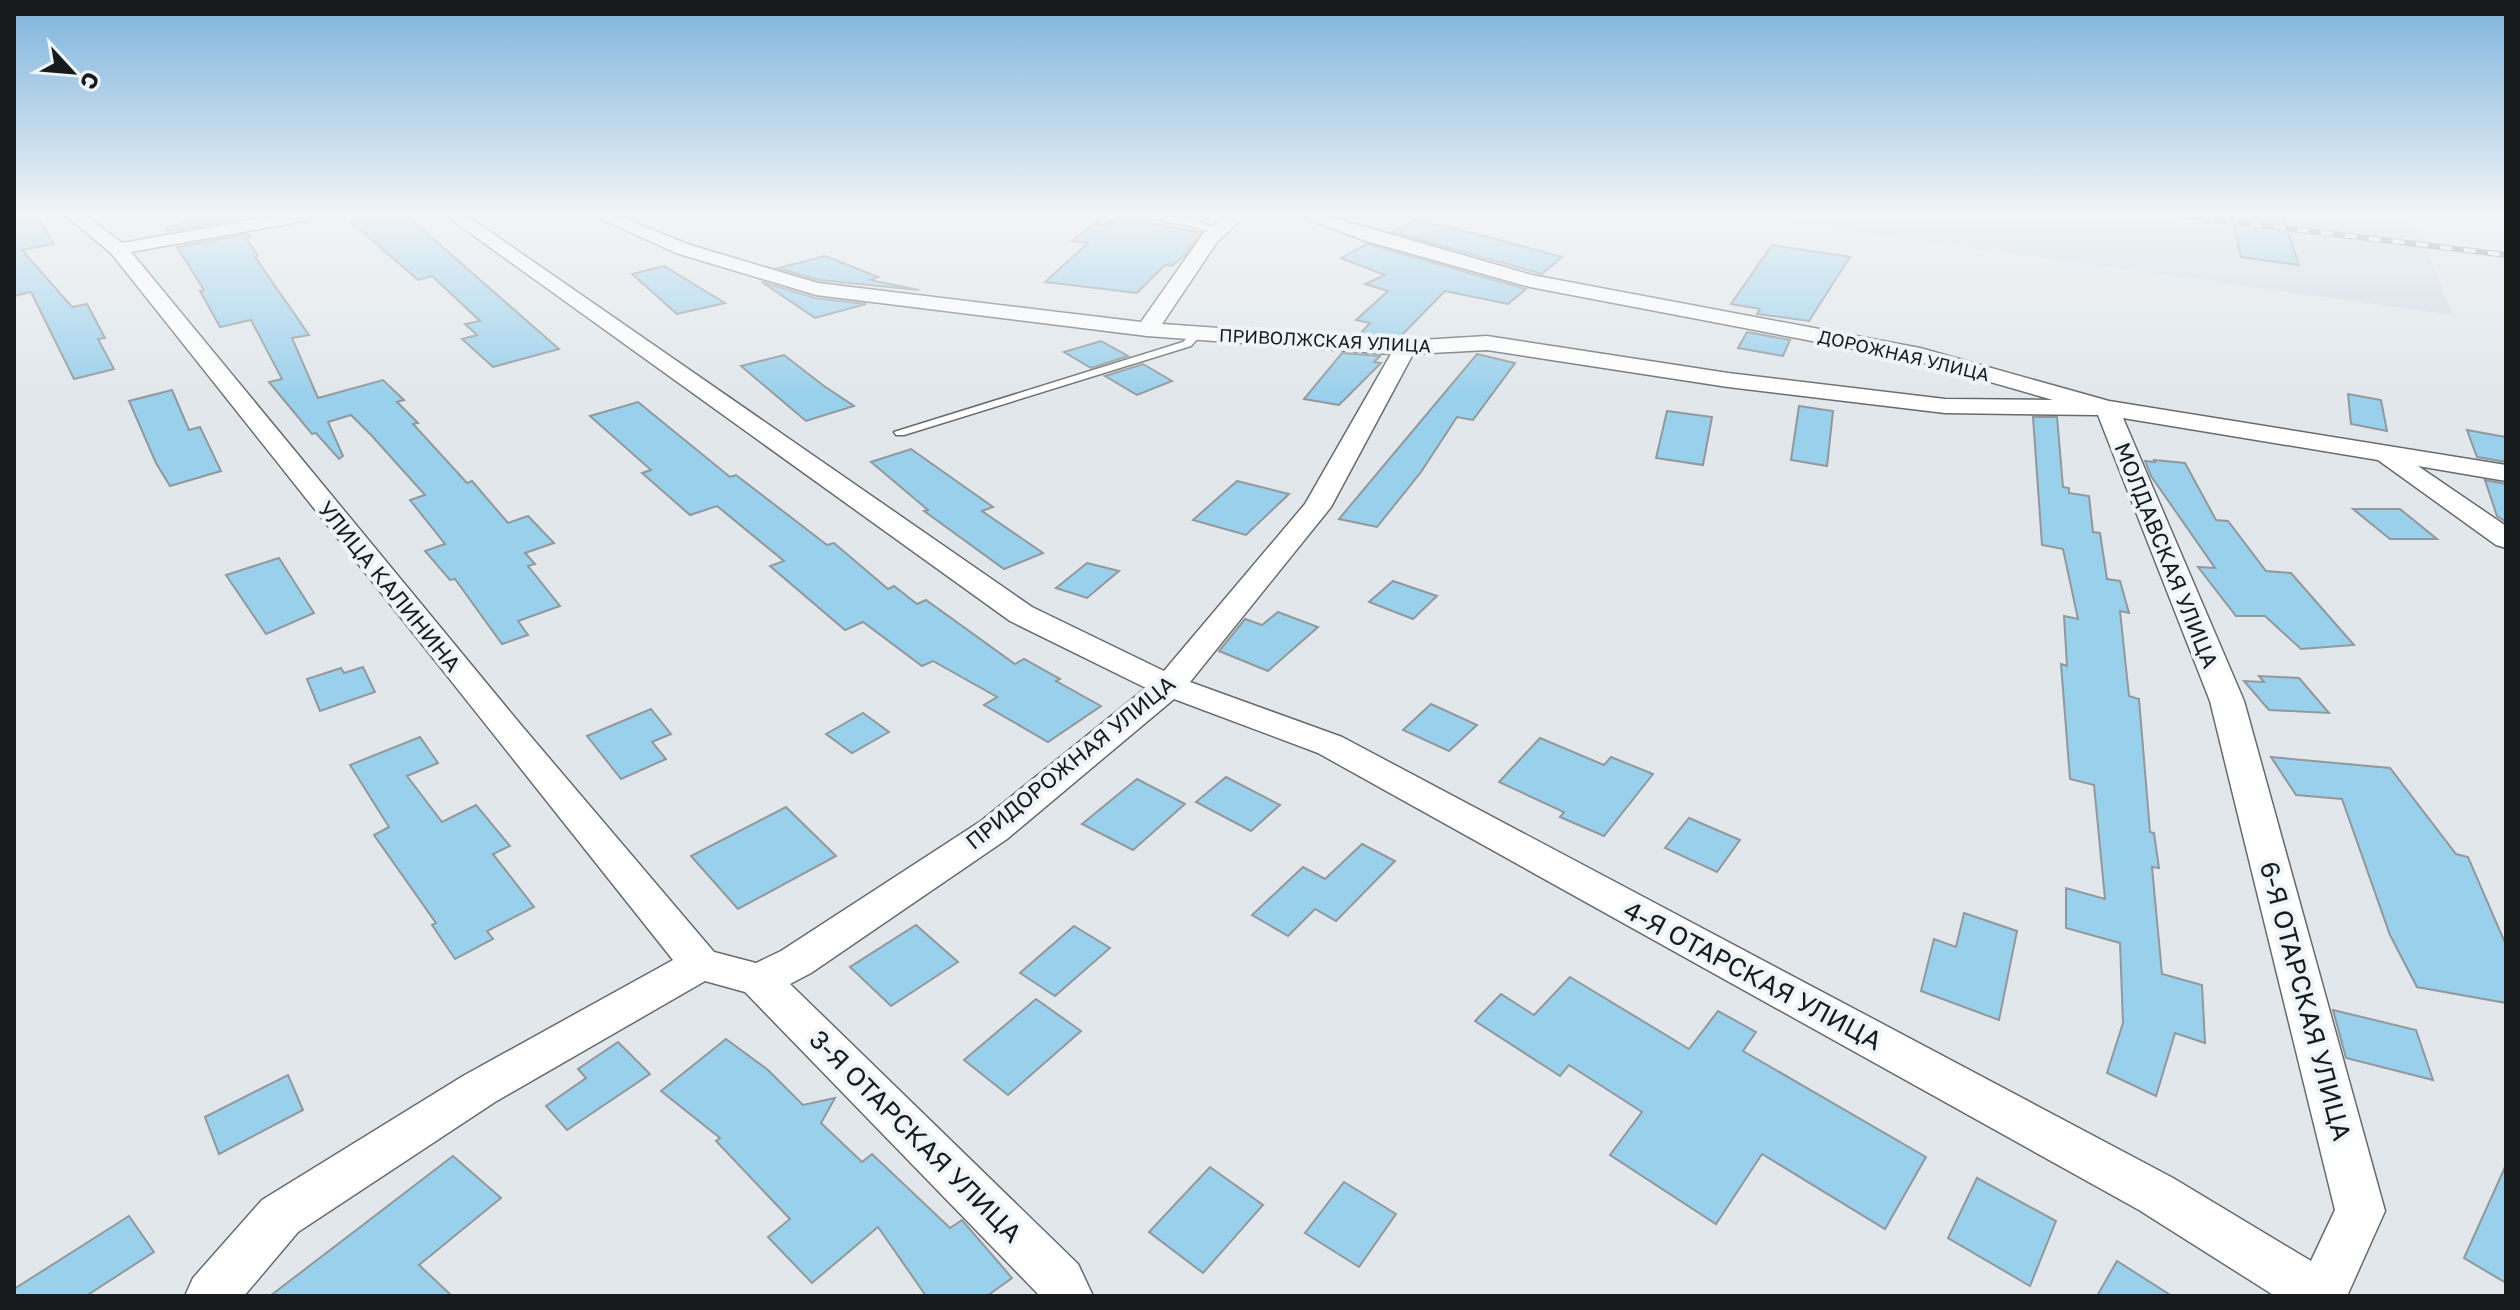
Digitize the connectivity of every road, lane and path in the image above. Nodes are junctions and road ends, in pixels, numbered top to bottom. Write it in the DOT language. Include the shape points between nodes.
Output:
graph roads {
  1 [pos="140,276"];
  2 [pos="541,276"];
  3 [pos="773,276"];
  4 [pos="1181,276"];
  5 [pos="1513,276"];
  6 [pos="1147,329"];
  7 [pos="1198,333"];
  8 [pos="1405,348"];
  9 [pos="2107,408"];
  10 [pos="900,432"];
  11 [pos="2383,454"];
  12 [pos="2506,473"];
  13 [pos="2506,539"];
  14 [pos="1169,686"];
  15 [pos="2227,701"];
  16 [pos="700,964"];
  17 [pos="759,980"];
  18 [pos="211,1296"];
  19 [pos="1067,1296"];
  20 [pos="2321,1296"];
  1 -- 16 [label="street, УЛИЦА КАЛИНИНА"];
  2 -- 14 [label="street" via="1021,614"];
  3 -- 6 [label="street, ПРИВОЛЖСКАЯ УЛИЦА" via="816,289"];
  4 -- 6 [label="street"];
  5 -- 9 [label="street, ДОРОЖНАЯ УЛИЦА" via="1920,355"];
  6 -- 7 [label="street, ПРИВОЛЖСКАЯ УЛИЦА"];
  7 -- 8 [label="street, ПРИВОЛЖСКАЯ УЛИЦА"];
  7 -- 10 [label="lane" via="1187,344"];
  8 -- 9 [label="street, ПРИВОЛЖСКАЯ УЛИЦА" via="1487,343 1945,406"];
  8 -- 14 [label="street, ПРИДОРОЖНАЯ УЛИЦА" via="1317,507"];
  9 -- 11 [label="street, ДОРОЖНАЯ УЛИЦА"];
  9 -- 15 [label="street, МОЛДАВСКАЯ УЛИЦА"];
  11 -- 12 [label="street, ДОРОЖНАЯ УЛИЦА"];
  11 -- 13 [label="street"];
  14 -- 17 [label="street, ПРИДОРОЖНАЯ УЛИЦА" via="994,830 796,962"];
  14 -- 20 [label="street, 4-Я ОТАРСКАЯ УЛИЦА" via="1330,745 2156,1194"];
  15 -- 20 [label="street, 6-Я ОТАРСКАЯ УЛИЦА" via="2360,1211"];
  16 -- 17 [label="street"];
  16 -- 18 [label="street" via="479,1089 280,1216"];
  17 -- 19 [label="street, 3-Я ОТАРСКАЯ УЛИЦА" via="1060,1281"];
}
